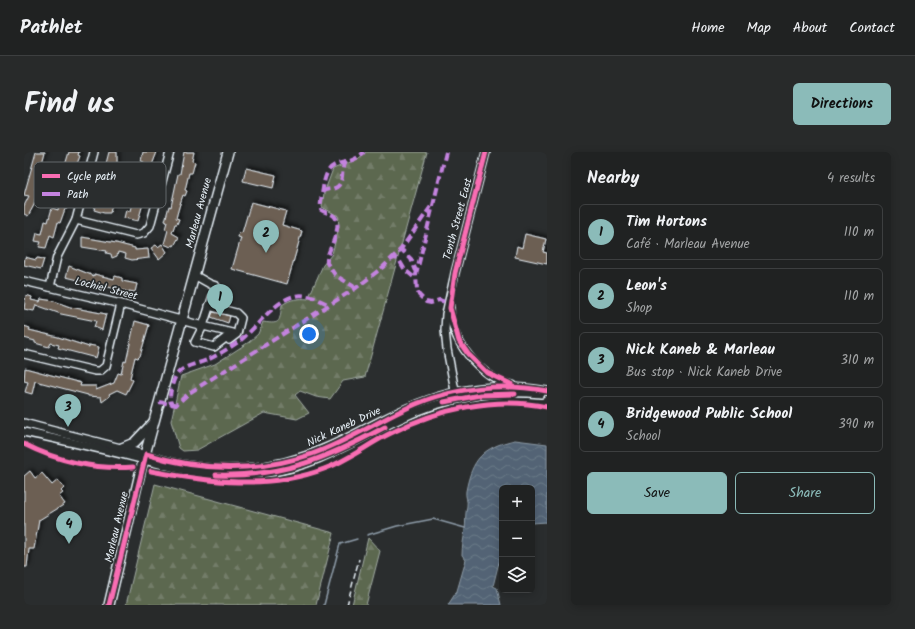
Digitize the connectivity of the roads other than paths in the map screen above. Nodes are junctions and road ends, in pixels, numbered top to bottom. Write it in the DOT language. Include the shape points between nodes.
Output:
graph roads {
  1 [pos="94,152"];
  2 [pos="170,152"];
  3 [pos="228,152"];
  4 [pos="486,152"];
  5 [pos="91,162"];
  6 [pos="166,167"];
  7 [pos="79,208"];
  8 [pos="155,208"];
  9 [pos="76,220"];
  10 [pos="194,274"];
  11 [pos="24,281"];
  12 [pos="50,287"];
  13 [pos="451,290"];
  14 [pos="121,304"];
  15 [pos="209,306"];
  16 [pos="182,322"];
  17 [pos="203,326"];
  18 [pos="214,347"];
  19 [pos="24,354"];
  20 [pos="527,388"];
  21 [pos="547,391"];
  22 [pos="547,394"];
  23 [pos="455,395"];
  24 [pos="154,422"];
  25 [pos="24,424"];
  26 [pos="24,432"];
  27 [pos="122,448"];
  28 [pos="145,457"];
  29 [pos="110,605"];
  1 -- 5 [label="street"];
  2 -- 6 [label="street"];
  3 -- 10 [label="main road, Marleau Avenue"];
  4 -- 13 [label="street, Tenth Street East"];
  7 -- 9 [label="street"];
  8 -- 9 [label="street" via="146,232 136,235"];
  9 -- 12 [label="street" via="57,256"];
  10 -- 15 [label="street" via="216,286"];
  10 -- 16 [label="main road, Marleau Avenue"];
  11 -- 12 [label="street, Lochiel Street"];
  12 -- 14 [label="street, Lochiel Street"];
  13 -- 20 [label="street" via="450,308 453,325 459,341 468,354 487,373 506,383"];
  13 -- 23 [label="street, Tenth Street East" via="445,330"];
  14 -- 16 [label="street, Lochiel Street"];
  14 -- 19 [label="street" via="106,366 103,369 96,371"];
  15 -- 17 [label="street"];
  15 -- 18 [label="street" via="236,313 241,318 237,334 219,348"];
  16 -- 17 [label="street, Lochiel Street"];
  16 -- 24 [label="main road, Marleau Avenue"];
  17 -- 18 [label="street" via="195,342"];
  17 -- 18 [label="street, Lochiel Street" via="232,333"];
  20 -- 21 [label="street, Nick Kaneb Drive"];
  20 -- 23 [label="street, Nick Kaneb Drive" via="492,387"];
  22 -- 23 [label="street, Nick Kaneb Drive"];
  23 -- 28 [label="street, Nick Kaneb Drive" via="417,404 339,443 284,462 211,468"];
  24 -- 27 [label="main road" via="134,443"];
  24 -- 28 [label="main road, Marleau Avenue"];
  25 -- 27 [label="street, Nick Kaneb Drive"];
  26 -- 28 [label="street, Nick Kaneb Drive"];
  27 -- 28 [label="street, Nick Kaneb Drive"];
  28 -- 29 [label="main road, Marleau Avenue"];
}
